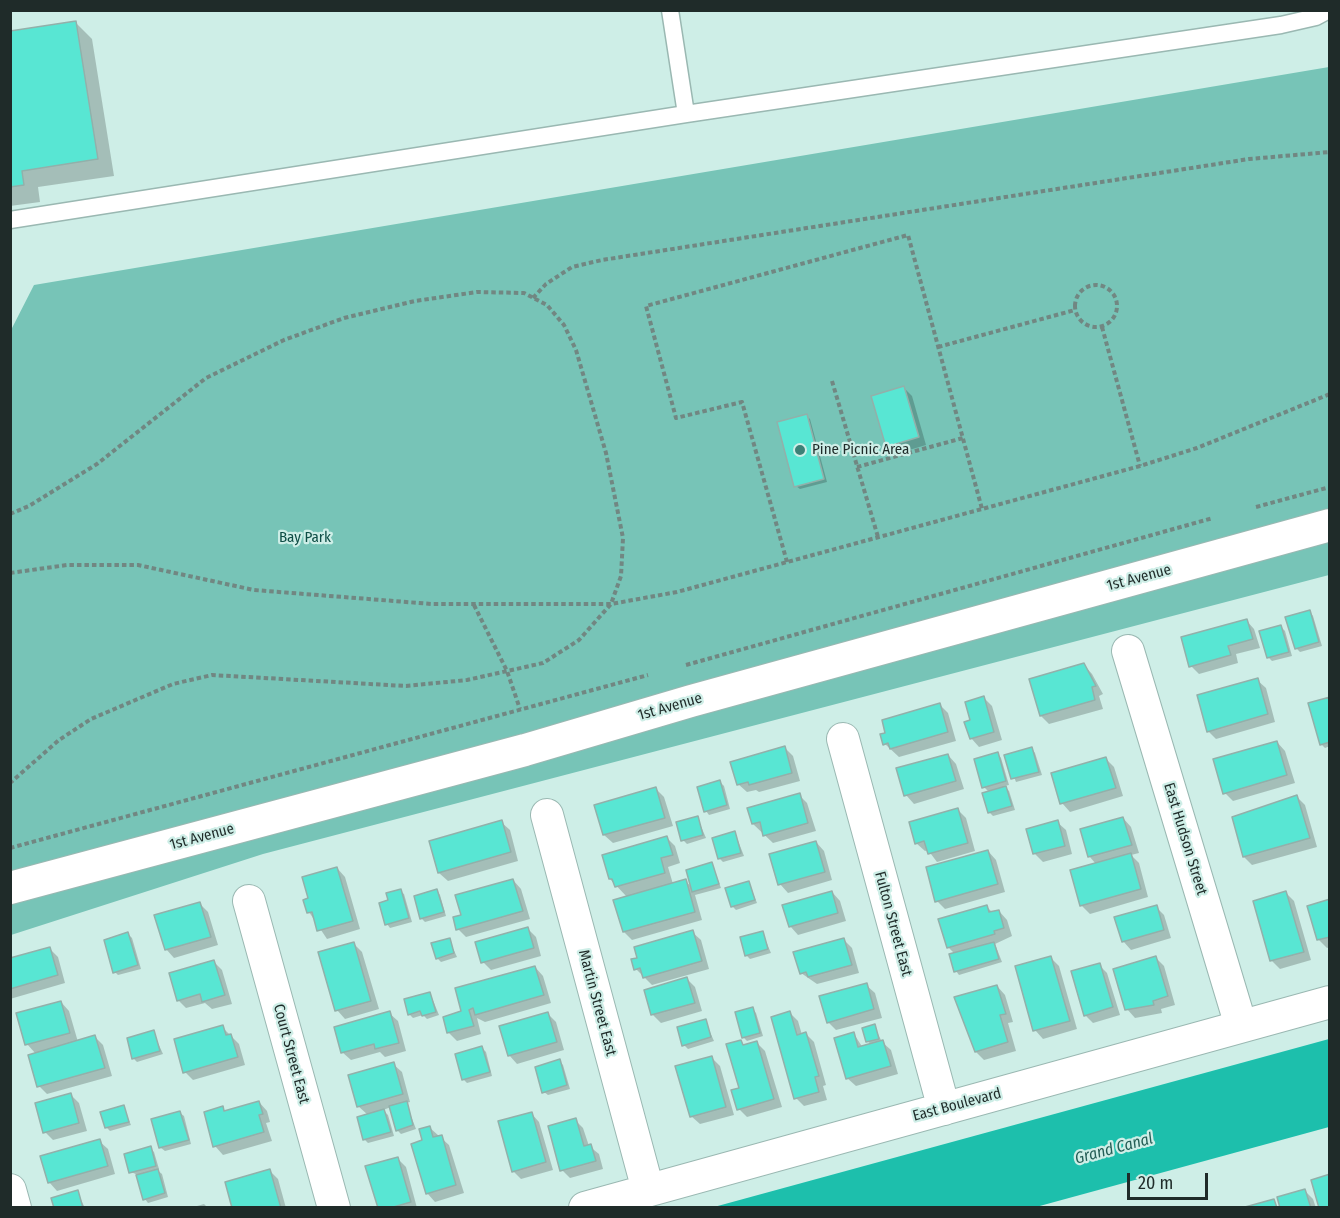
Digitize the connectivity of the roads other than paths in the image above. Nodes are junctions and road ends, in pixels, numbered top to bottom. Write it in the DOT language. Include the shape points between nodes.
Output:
graph roads {
  1 [pos="670,10"];
  2 [pos="1325,14"];
  3 [pos="686,114"];
  4 [pos="10,220"];
  5 [pos="1329,525"];
  6 [pos="1128,651"];
  7 [pos="843,739"];
  8 [pos="547,815"];
  9 [pos="10,888"];
  10 [pos="249,901"];
  11 [pos="1329,1002"];
  12 [pos="1241,1026"];
  13 [pos="944,1109"];
  14 [pos="10,1190"];
  15 [pos="648,1190"];
  16 [pos="15,1208"];
  17 [pos="334,1208"];
  18 [pos="585,1208"];
  1 -- 3 [label="lane"];
  2 -- 3 [label="lane" via="1281,25"];
  3 -- 4 [label="lane"];
  5 -- 9 [label="street, 1st Avenue" via="525,750"];
  6 -- 12 [label="street, East Hudson Street"];
  7 -- 13 [label="street, Fulton Street East"];
  8 -- 15 [label="street, Martin Street East"];
  10 -- 17 [label="street, Court Street East"];
  11 -- 12 [label="street, East Boulevard"];
  12 -- 13 [label="street, East Boulevard"];
  13 -- 15 [label="street, East Boulevard"];
  14 -- 16 [label="street"];
  15 -- 18 [label="street, East Boulevard"];
}
